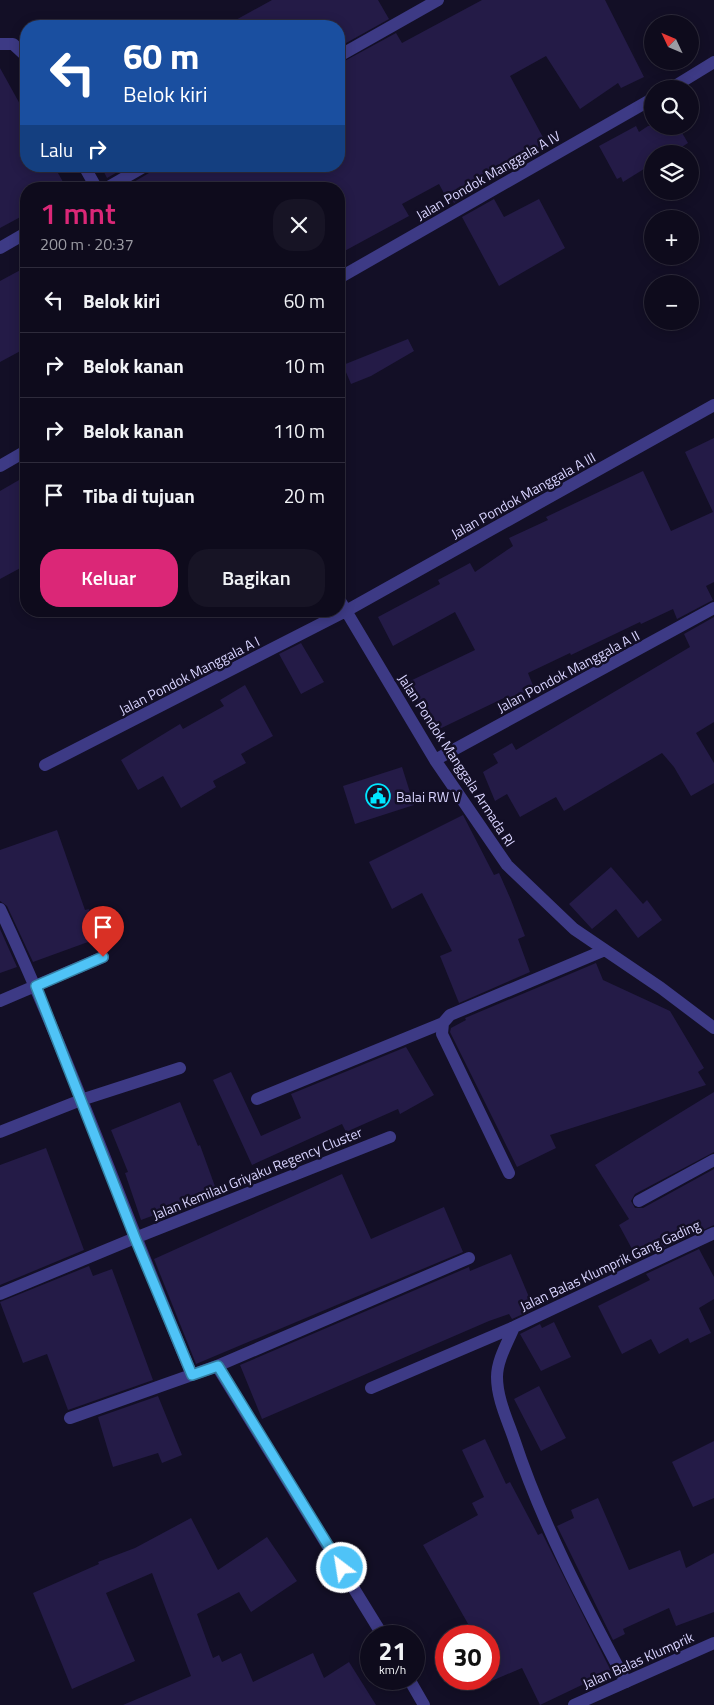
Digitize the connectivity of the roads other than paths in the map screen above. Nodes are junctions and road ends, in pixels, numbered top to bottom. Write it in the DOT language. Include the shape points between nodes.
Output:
graph roads {
  1 [pos="438,0"];
  2 [pos="0,44"];
  3 [pos="20,50"];
  4 [pos="345,53"];
  5 [pos="714,62"];
  6 [pos="685,80"];
  7 [pos="644,104"];
  8 [pos="134,172"];
  9 [pos="117,182"];
  10 [pos="20,236"];
  11 [pos="0,248"];
  12 [pos="345,275"];
  13 [pos="714,406"];
  14 [pos="20,455"];
  15 [pos="0,466"];
  16 [pos="714,608"];
  17 [pos="346,611"];
  18 [pos="334,617"];
  19 [pos="435,760"];
  20 [pos="45,765"];
  21 [pos="0,909"];
  22 [pos="605,950"];
  23 [pos="103,957"];
  24 [pos="36,986"];
  25 [pos="0,1001"];
  26 [pos="443,1022"];
  27 [pos="714,1028"];
  28 [pos="180,1068"];
  29 [pos="257,1099"];
  30 [pos="81,1100"];
  31 [pos="0,1132"];
  32 [pos="390,1137"];
  33 [pos="714,1160"];
  34 [pos="509,1173"];
  35 [pos="639,1201"];
  36 [pos="714,1233"];
  37 [pos="135,1238"];
  38 [pos="469,1258"];
  39 [pos="0,1294"];
  40 [pos="514,1327"];
  41 [pos="218,1366"];
  42 [pos="192,1375"];
  43 [pos="371,1388"];
  44 [pos="70,1418"];
  45 [pos="376,1625"];
  46 [pos="714,1643"];
  47 [pos="626,1682"];
  48 [pos="415,1690"];
  49 [pos="424,1705"];
  50 [pos="574,1705"];
  1 -- 4 [label="street"];
  2 -- 3 [label="street" via="13,44"];
  5 -- 6 [label="street"];
  7 -- 12 [label="street, Jalan Pondok Manggala A IV"];
  8 -- 9 [label="street"];
  10 -- 11 [label="street"];
  13 -- 17 [label="street, Jalan Pondok Manggala A III"];
  14 -- 15 [label="street"];
  16 -- 19 [label="street, Jalan Pondok Manggala A II"];
  17 -- 19 [label="street, Jalan Pondok Manggala Armada RI"];
  18 -- 20 [label="street, Jalan Pondok Manggala A I"];
  19 -- 22 [label="street, Jalan Pondok Manggala Armada RI" via="507,865 574,930"];
  21 -- 24 [label="street"];
  22 -- 26 [label="street" via="450,1015"];
  22 -- 27 [label="street, Jalan Pondok Manggala Armada RI"];
  23 -- 24 [label="street"];
  24 -- 25 [label="street"];
  24 -- 30 [label="street"];
  26 -- 29 [label="street"];
  26 -- 34 [label="street" via="442,1034"];
  28 -- 30 [label="street"];
  30 -- 31 [label="street"];
  30 -- 37 [label="street"];
  32 -- 37 [label="street, Jalan Kemilau Griyaku Regency Cluster"];
  33 -- 35 [label="street"];
  36 -- 40 [label="street, Jalan Balas Klumprik Gang Gading"];
  37 -- 39 [label="street, Jalan Kemilau Griyaku Regency Cluster"];
  37 -- 42 [label="street"];
  38 -- 41 [label="street"];
  40 -- 43 [label="street"];
  40 -- 47 [label="street, Jalan Balas Klumprik Gang Gading" via="499,1364 499,1395 530,1490 580,1596"];
  41 -- 42 [label="street"];
  41 -- 45 [label="street"];
  42 -- 44 [label="street"];
  46 -- 47 [label="street, Jalan Balas Klumprik"];
  47 -- 50 [label="street, Jalan Balas Klumprik"];
  48 -- 49 [label="street"];
}
